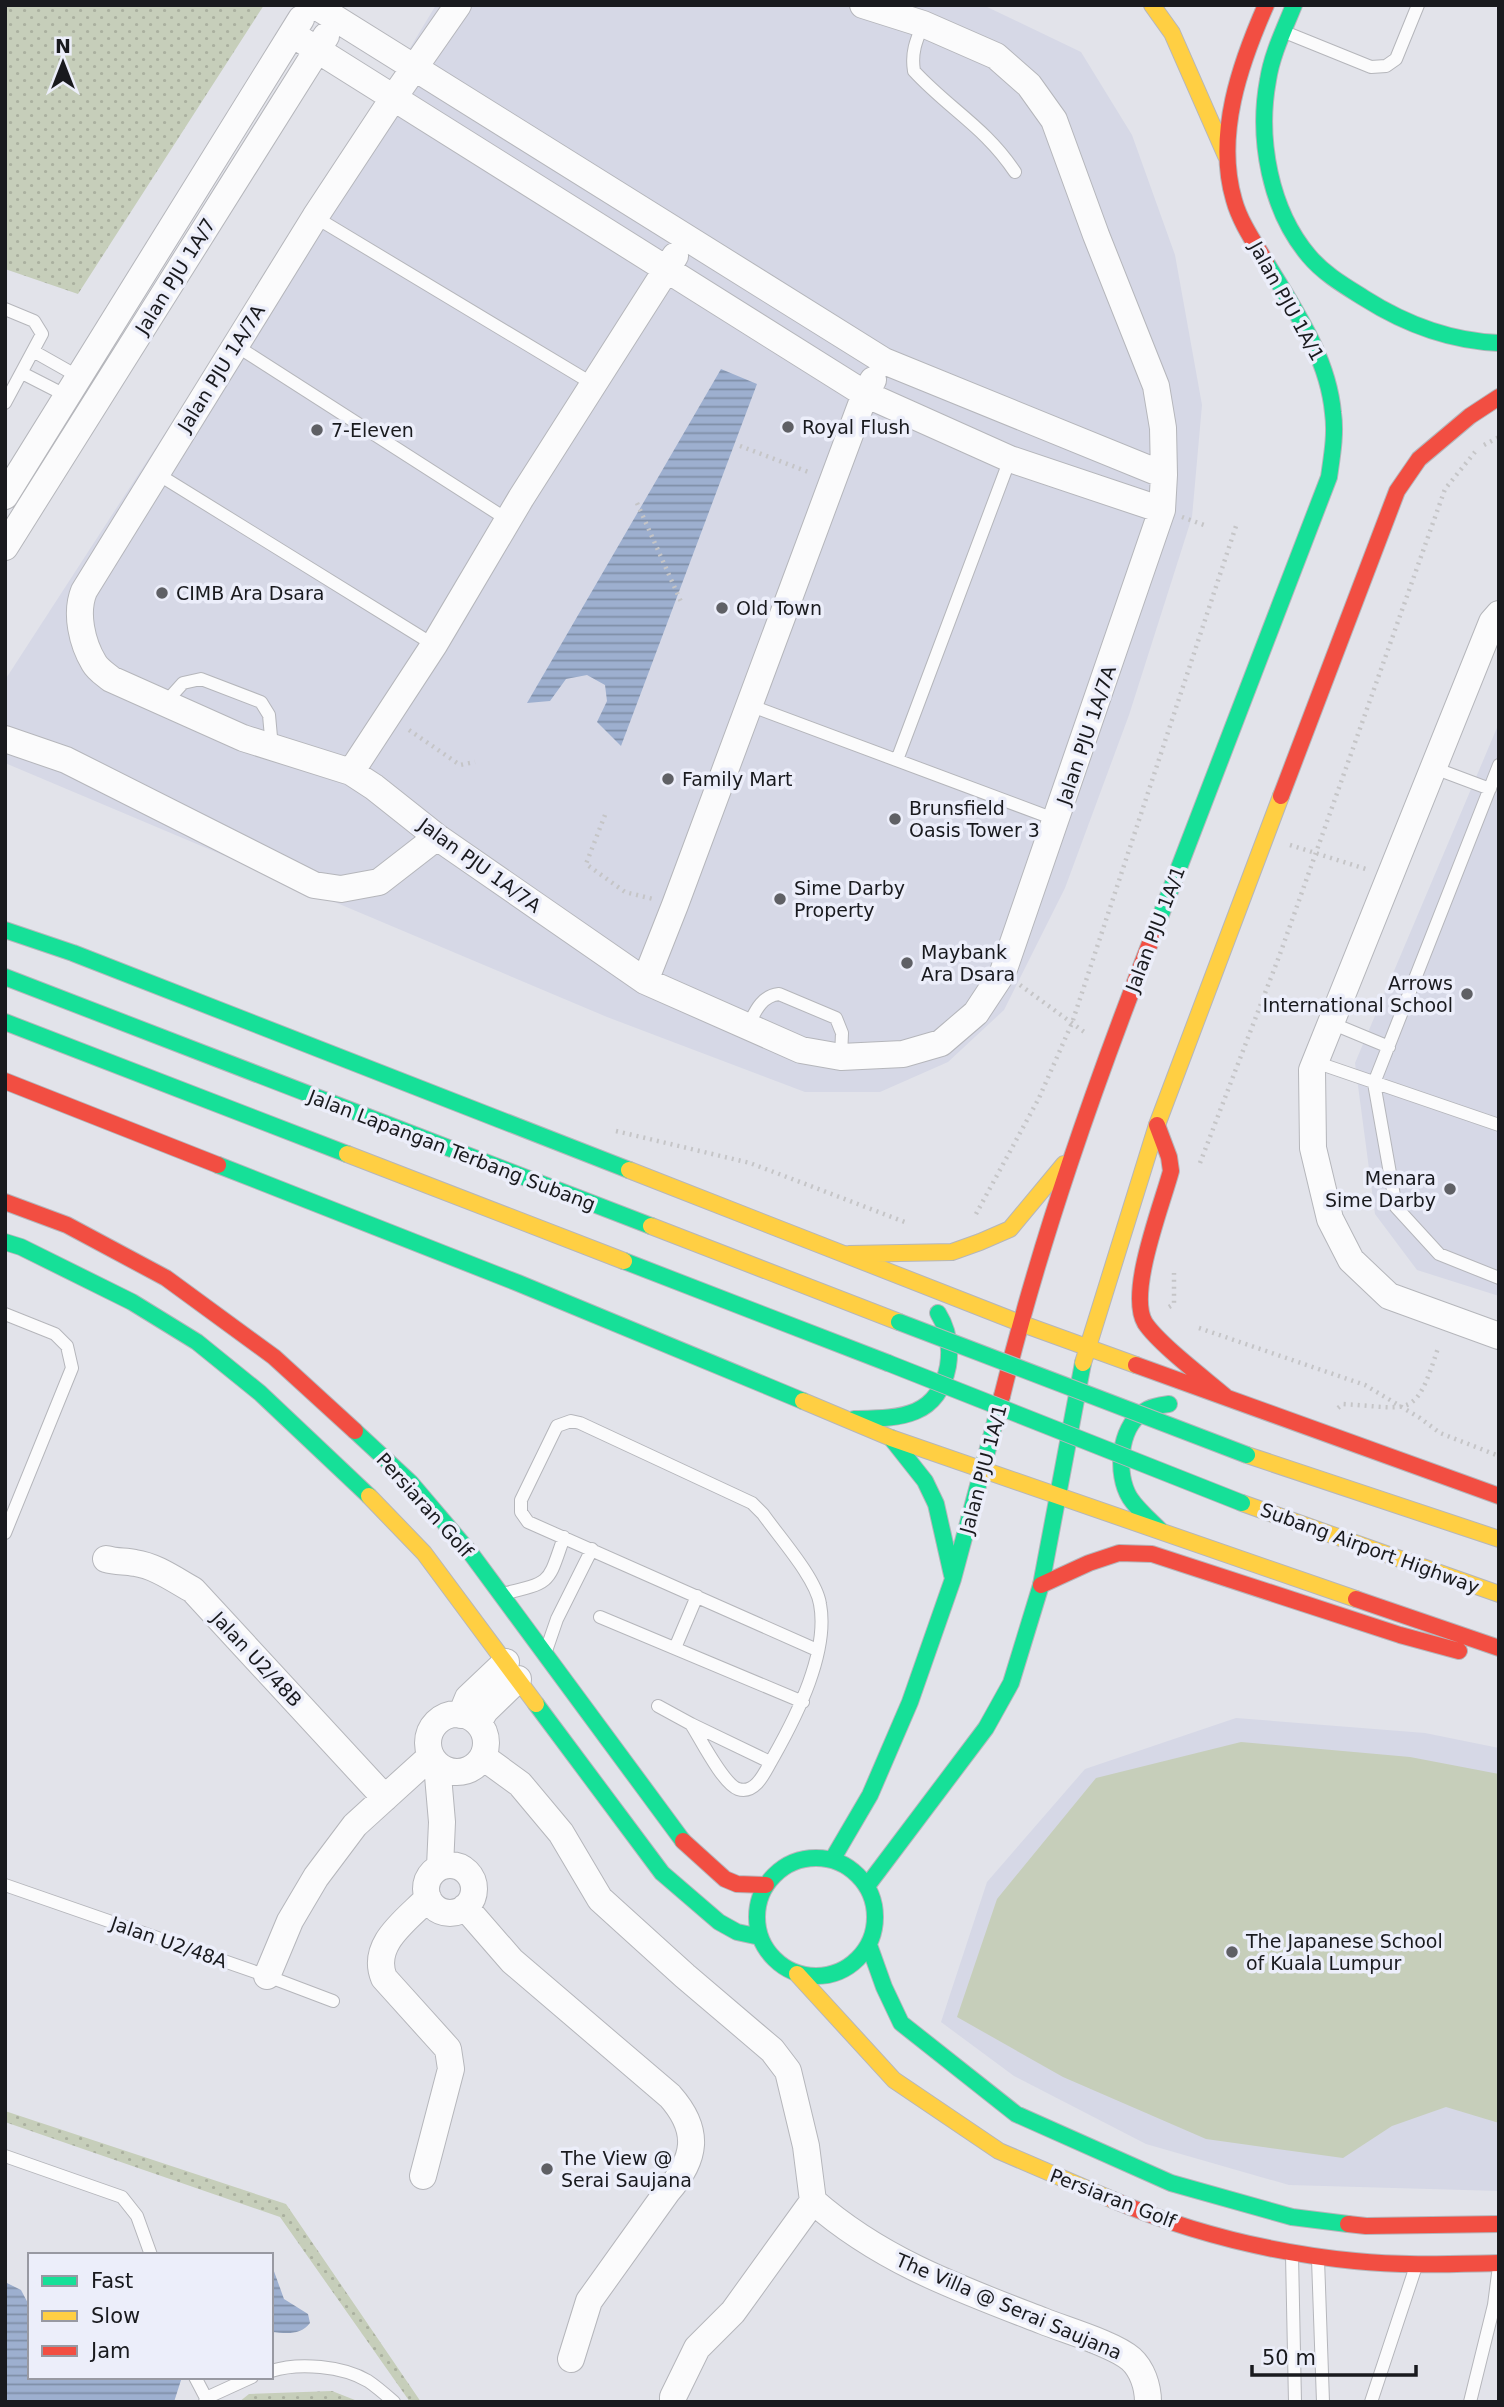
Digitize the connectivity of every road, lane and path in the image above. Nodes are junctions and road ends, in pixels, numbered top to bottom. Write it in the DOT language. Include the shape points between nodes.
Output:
graph roads {
  1 [pos="458,5"];
  2 [pos="863,5"];
  3 [pos="1152,5"];
  4 [pos="1266,5"];
  5 [pos="1294,5"];
  6 [pos="1418,5"];
  7 [pos="327,9"];
  8 [pos="923,24"];
  9 [pos="1284,31"];
  10 [pos="292,34"];
  11 [pos="318,50"];
  12 [pos="416,67"];
  13 [pos="394,97"];
  14 [pos="1226,156"];
  15 [pos="1015,172"];
  16 [pos="316,217"];
  17 [pos="687,236"];
  18 [pos="667,269"];
  19 [pos="5,309"];
  20 [pos="1499,343"];
  21 [pos="235,345"];
  22 [pos="33,351"];
  23 [pos="884,361"];
  24 [pos="22,373"];
  25 [pos="593,384"];
  26 [pos="73,387"];
  27 [pos="865,394"];
  28 [pos="1499,397"];
  29 [pos="5,403"];
  30 [pos="1499,437"];
  31 [pos="740,446"];
  32 [pos="1010,459"];
  33 [pos="156,473"];
  34 [pos="1164,475"];
  35 [pos="832,481"];
  36 [pos="5,496"];
  37 [pos="637,503"];
  38 [pos="1161,510"];
  39 [pos="508,520"];
  40 [pos="1237,523"];
  41 [pos="5,547"];
  42 [pos="682,604"];
  43 [pos="1499,614"];
  44 [pos="433,645"];
  45 [pos="165,704"];
  46 [pos="750,705"];
  47 [pos="409,730"];
  48 [pos="5,738"];
  49 [pos="272,748"];
  50 [pos="897,760"];
  51 [pos="475,762"];
  52 [pos="1499,765"];
  53 [pos="1433,768"];
  54 [pos="351,772"];
  55 [pos="1490,789"];
  56 [pos="605,815"];
  57 [pos="1057,820"];
  58 [pos="437,836"];
  59 [pos="1267,837"];
  60 [pos="1316,853"];
  61 [pos="1390,877"];
  62 [pos="676,905"];
  63 [pos="5,930"];
  64 [pos="1003,972"];
  65 [pos="5,977"];
  66 [pos="645,981"];
  67 [pos="5,1022"];
  68 [pos="1072,1023"];
  69 [pos="1331,1023"];
  70 [pos="748,1026"];
  71 [pos="1389,1047"];
  72 [pos="1108,1051"];
  73 [pos="841,1057"];
  74 [pos="1315,1062"];
  75 [pos="5,1081"];
  76 [pos="1374,1083"];
  77 [pos="1157,1125"];
  78 [pos="1499,1125"];
  79 [pos="1077,1148"];
  80 [pos="1196,1176"];
  81 [pos="5,1202"];
  82 [pos="5,1242"];
  83 [pos="980,1242"];
  84 [pos="844,1254"];
  85 [pos="1174,1270"];
  86 [pos="895,1274"];
  87 [pos="1499,1278"];
  88 [pos="1174,1304"];
  89 [pos="5,1314"];
  90 [pos="1020,1323"];
  91 [pos="1199,1328"];
  92 [pos="1499,1336"];
  93 [pos="1086,1348"];
  94 [pos="1438,1348"];
  95 [pos="274,1357"];
  96 [pos="261,1393"];
  97 [pos="1228,1398"];
  98 [pos="1404,1408"];
  99 [pos="846,1419"];
  100 [pos="1311,1428"];
  101 [pos="891,1438"];
  102 [pos="1499,1456"];
  103 [pos="984,1470"];
  104 [pos="1059,1495"];
  105 [pos="1499,1496"];
  106 [pos="1160,1531"];
  107 [pos="5,1533"];
  108 [pos="564,1537"];
  109 [pos="1499,1539"];
  110 [pos="592,1549"];
  111 [pos="106,1559"];
  112 [pos="953,1579"];
  113 [pos="1041,1585"];
  114 [pos="502,1594"];
  115 [pos="1499,1594"];
  116 [pos="697,1596"];
  117 [pos="600,1616"];
  118 [pos="675,1647"];
  119 [pos="817,1650"];
  120 [pos="1499,1650"];
  121 [pos="545,1655"];
  122 [pos="512,1671"];
  123 [pos="803,1702"];
  124 [pos="658,1706"];
  125 [pos="469,1719"];
  126 [pos="691,1724"];
  127 [pos="483,1756"];
  128 [pos="770,1762"];
  129 [pos="441,1764"];
  130 [pos="386,1798"];
  131 [pos="832,1860"];
  132 [pos="448,1866"];
  133 [pos="5,1885"];
  134 [pos="766,1885"];
  135 [pos="867,1886"];
  136 [pos="428,1898"];
  137 [pos="465,1907"];
  138 [pos="760,1937"];
  139 [pos="869,1945"];
  140 [pos="797,1973"];
  141 [pos="267,1976"];
  142 [pos="333,2001"];
  143 [pos="5,2156"];
  144 [pos="423,2176"];
  145 [pos="813,2202"];
  146 [pos="1499,2224"];
  147 [pos="1292,2235"];
  148 [pos="1317,2238"];
  149 [pos="149,2253"];
  150 [pos="1417,2264"];
  151 [pos="1499,2264"];
  152 [pos="1497,2305"];
  153 [pos="571,2359"];
  154 [pos="273,2371"];
  155 [pos="196,2379"];
  156 [pos="248,2379"];
  157 [pos="206,2400"];
  158 [pos="394,2402"];
  159 [pos="673,2402"];
  160 [pos="1148,2402"];
  161 [pos="1295,2402"];
  162 [pos="1323,2402"];
  163 [pos="1371,2402"];
  164 [pos="1470,2402"];
  1 -- 12 [label="street, Jalan PJU 1A/7A"];
  2 -- 8 [label="street, Jalan PJU 1A/7A"];
  3 -- 14 [label="main road" via="1172,33"];
  4 -- 14 [label="main road, Jalan PJU 1A/1" via="1236,90"];
  5 -- 9 [label="main road"];
  6 -- 9 [label="lane" via="1396,60 1386,66 1371,68"];
  7 -- 10 [label="street, Jalan PJU 1A/7"];
  7 -- 11 [label="street, Jalan PJU 1A/7"];
  7 -- 12 [label="street"];
  8 -- 15 [label="lane" via="913,48 914,71 982,130"];
  8 -- 34 [label="street, Jalan PJU 1A/7A" via="996,56 1029,85 1054,120 1156,386"];
  9 -- 20 [label="main road" via="1266,90 1264,137 1272,187 1309,256 1380,308 1431,332"];
  10 -- 11 [label="street"];
  10 -- 26 [label="street, Jalan PJU 1A/7"];
  11 -- 13 [label="street"];
  11 -- 41 [label="street, Jalan PJU 1A/7"];
  12 -- 13 [label="street, Jalan PJU 1A/7A"];
  12 -- 17 [label="street"];
  13 -- 16 [label="street, Jalan PJU 1A/7A"];
  13 -- 18 [label="street"];
  14 -- 72 [label="main road, Jalan PJU 1A/1" via="1241,219 1316,349 1332,391 1335,449 1329,477"];
  16 -- 21 [label="street, Jalan PJU 1A/7A"];
  16 -- 25 [label="lane"];
  17 -- 18 [label="street"];
  17 -- 23 [label="street"];
  18 -- 25 [label="street"];
  18 -- 27 [label="street"];
  19 -- 22 [label="lane" via="40,328 42,334"];
  21 -- 33 [label="street, Jalan PJU 1A/7A"];
  21 -- 39 [label="lane"];
  22 -- 24 [label="lane"];
  22 -- 26 [label="lane"];
  23 -- 27 [label="street"];
  23 -- 34 [label="street"];
  24 -- 26 [label="lane"];
  24 -- 29 [label="lane"];
  25 -- 39 [label="street"];
  26 -- 36 [label="street, Jalan PJU 1A/7"];
  27 -- 32 [label="street"];
  27 -- 35 [label="street"];
  28 -- 59 [label="main road" via="1419,459 1397,491"];
  30 -- 60 [label="path" via="1478,447 1445,489"];
  31 -- 35 [label="path"];
  32 -- 38 [label="street"];
  32 -- 50 [label="lane"];
  33 -- 44 [label="lane"];
  33 -- 45 [label="street, Jalan PJU 1A/7A" via="84,591 79,612 95,666 111,679"];
  34 -- 38 [label="street, Jalan PJU 1A/7A"];
  35 -- 46 [label="street"];
  37 -- 42 [label="path"];
  38 -- 57 [label="street, Jalan PJU 1A/7A"];
  39 -- 44 [label="street"];
  40 -- 68 [label="path"];
  43 -- 53 [label="street"];
  44 -- 54 [label="street"];
  45 -- 49 [label="street, Jalan PJU 1A/7A"];
  45 -- 49 [label="lane" via="183,683 201,679 261,702 269,715"];
  46 -- 50 [label="lane"];
  46 -- 62 [label="street"];
  47 -- 51 [label="path" via="460,765"];
  48 -- 58 [label="street" via="66,760 314,885 341,889 379,883"];
  49 -- 54 [label="street, Jalan PJU 1A/7A"];
  50 -- 57 [label="lane"];
  52 -- 55 [label="lane"];
  53 -- 55 [label="lane"];
  53 -- 61 [label="street"];
  54 -- 58 [label="street, Jalan PJU 1A/7A"];
  55 -- 71 [label="lane"];
  56 -- 62 [label="path" via="586,864 625,892"];
  57 -- 64 [label="street, Jalan PJU 1A/7A"];
  58 -- 66 [label="street, Jalan PJU 1A/7A"];
  59 -- 60 [label="path"];
  59 -- 77 [label="main road"];
  60 -- 61 [label="path"];
  60 -- 80 [label="path"];
  61 -- 69 [label="street"];
  62 -- 66 [label="street"];
  63 -- 84 [label="main road"];
  64 -- 68 [label="path"];
  64 -- 73 [label="street, Jalan PJU 1A/7A" via="976,1013 941,1043 903,1054"];
  65 -- 109 [label="main road, Jalan Lapangan Terbang Subang, bridge" via="1247,1455"];
  66 -- 70 [label="street, Jalan PJU 1A/7A"];
  67 -- 115 [label="main road, Subang Airport Highway, bridge" via="1242,1503"];
  68 -- 72 [label="path"];
  68 -- 83 [label="path" via="1039,1098 977,1211 974,1227"];
  69 -- 71 [label="lane"];
  69 -- 74 [label="street"];
  70 -- 73 [label="street, Jalan PJU 1A/7A" via="801,1050"];
  70 -- 73 [label="lane" via="759,1004 779,994 836,1018 842,1033"];
  71 -- 76 [label="lane"];
  72 -- 79 [label="main road, Jalan PJU 1A/1"];
  74 -- 76 [label="lane"];
  74 -- 92 [label="street" via="1312,1148 1330,1219 1351,1260 1389,1296"];
  75 -- 99 [label="main road" via="518,1283"];
  76 -- 78 [label="lane"];
  76 -- 87 [label="lane" via="1396,1207 1439,1254"];
  77 -- 93 [label="main road"];
  77 -- 97 [label="main road" via="1171,1171 1139,1308 1150,1331"];
  79 -- 83 [label="main road" via="1010,1228"];
  79 -- 90 [label="main road, Jalan PJU 1A/1"];
  81 -- 95 [label="main road, Persiaran Golf" via="67,1225 166,1278"];
  82 -- 96 [label="main road, Persiaran Golf" via="132,1302 197,1342"];
  83 -- 84 [label="main road" via="952,1251"];
  84 -- 86 [label="main road"];
  85 -- 88 [label="path"];
  86 -- 90 [label="main road"];
  86 -- 99 [label="main road" via="944,1319 951,1346 947,1371 939,1392 926,1407 897,1418"];
  89 -- 107 [label="lane" via="55,1334 67,1346 72,1368"];
  90 -- 93 [label="main road"];
  90 -- 103 [label="main road, Jalan PJU 1A/1"];
  91 -- 98 [label="path" via="1365,1385"];
  93 -- 97 [label="main road"];
  93 -- 104 [label="main road"];
  94 -- 98 [label="path" via="1428,1380 1416,1401"];
  95 -- 96 [label="main road" via="262,1376"];
  95 -- 114 [label="main road, Persiaran Golf" via="410,1482"];
  96 -- 122 [label="main road, Persiaran Golf" via="424,1553"];
  97 -- 100 [label="main road"];
  97 -- 106 [label="main road" via="1161,1405 1140,1413 1128,1429 1122,1452 1129,1496"];
  98 -- 100 [label="path" via="1343,1404"];
  98 -- 102 [label="path" via="1440,1433"];
  99 -- 101 [label="main road"];
  100 -- 105 [label="main road"];
  101 -- 103 [label="main road"];
  101 -- 112 [label="main road" via="925,1480 936,1504"];
  103 -- 104 [label="main road"];
  103 -- 112 [label="main road, Jalan PJU 1A/1"];
  104 -- 106 [label="main road"];
  104 -- 113 [label="main road"];
  106 -- 120 [label="main road"];
  108 -- 110 [label="lane"];
  108 -- 114 [label="lane" via="546,1581"];
  108 -- 119 [label="lane" via="528,1522 520,1506 552,1433 571,1421 752,1503 816,1587 822,1619"];
  110 -- 116 [label="lane"];
  110 -- 121 [label="lane" via="557,1619"];
  111 -- 130 [label="street, Jalan U2/48B" via="159,1570 193,1590"];
  112 -- 131 [label="main road, Jalan PJU 1A/1" via="910,1702 875,1784"];
  113 -- 120 [label="main road" via="1119,1553 1152,1554 1400,1635 1462,1651"];
  113 -- 135 [label="main road" via="1011,1683 986,1728"];
  114 -- 121 [label="main road, Persiaran Golf"];
  116 -- 118 [label="lane"];
  116 -- 119 [label="lane"];
  117 -- 118 [label="lane"];
  118 -- 123 [label="lane"];
  119 -- 123 [label="lane"];
  121 -- 134 [label="main road, Persiaran Golf" via="680,1838 725,1879"];
  122 -- 125 [label="street" via="485,1711"];
  122 -- 138 [label="main road, Persiaran Golf" via="662,1873 719,1923"];
  123 -- 128 [label="lane"];
  124 -- 126 [label="lane"];
  125 -- 127 [label="street" via="486,1739"];
  125 -- 129 [label="street" via="444,1717 431,1730 428,1748"];
  126 -- 128 [label="lane"];
  126 -- 128 [label="lane" via="730,1785 752,1788"];
  127 -- 129 [label="street" via="471,1769"];
  127 -- 145 [label="street" via="520,1784 561,1833 600,1899 772,2050 788,2071 806,2146"];
  129 -- 130 [label="street"];
  129 -- 132 [label="street"];
  130 -- 141 [label="street" via="355,1825 316,1877 290,1921"];
  131 -- 134 [label="main road" via="795,1862"];
  131 -- 135 [label="main road" via="858,1874"];
  132 -- 136 [label="street" via="429,1877"];
  132 -- 137 [label="street" via="468,1873 474,1887"];
  133 -- 141 [label="lane, Jalan U2/48A"];
  134 -- 138 [label="main road" via="758,1901"];
  135 -- 139 [label="main road" via="875,1905 876,1925"];
  136 -- 137 [label="street" via="444,1912"];
  136 -- 144 [label="street" via="387,1940 380,1958 384,1978 448,2049 451,2069"];
  137 -- 153 [label="street" via="512,1961 670,2096 689,2124 690,2159 589,2301"];
  138 -- 140 [label="main road" via="768,1953"];
  139 -- 140 [label="main road" via="846,1969 813,1977"];
  139 -- 147 [label="main road, Persiaran Golf" via="901,2023 1016,2114"];
  140 -- 147 [label="main road, Persiaran Golf" via="894,2080 999,2151 1156,2218"];
  141 -- 142 [label="lane, Jalan U2/48A"];
  143 -- 149 [label="lane" via="122,2197 137,2216"];
  145 -- 159 [label="street" via="733,2312 697,2348"];
  145 -- 160 [label="street, The Villa @ Serai Saujana" via="899,2262 1129,2357 1141,2370"];
  146 -- 148 [label="main road, Persiaran Golf" via="1366,2225"];
  147 -- 148 [label="main road, Persiaran Golf"];
  147 -- 148 [label="main road, Persiaran Golf"];
  147 -- 161 [label="lane"];
  148 -- 150 [label="main road, Persiaran Golf"];
  148 -- 162 [label="lane"];
  150 -- 151 [label="main road, Persiaran Golf"];
  150 -- 163 [label="lane"];
  151 -- 152 [label="lane"];
  152 -- 164 [label="lane"];
  154 -- 158 [label="lane" via="310,2365 332,2369 366,2380"];
  155 -- 157 [label="lane"];
  156 -- 157 [label="lane"];
}
